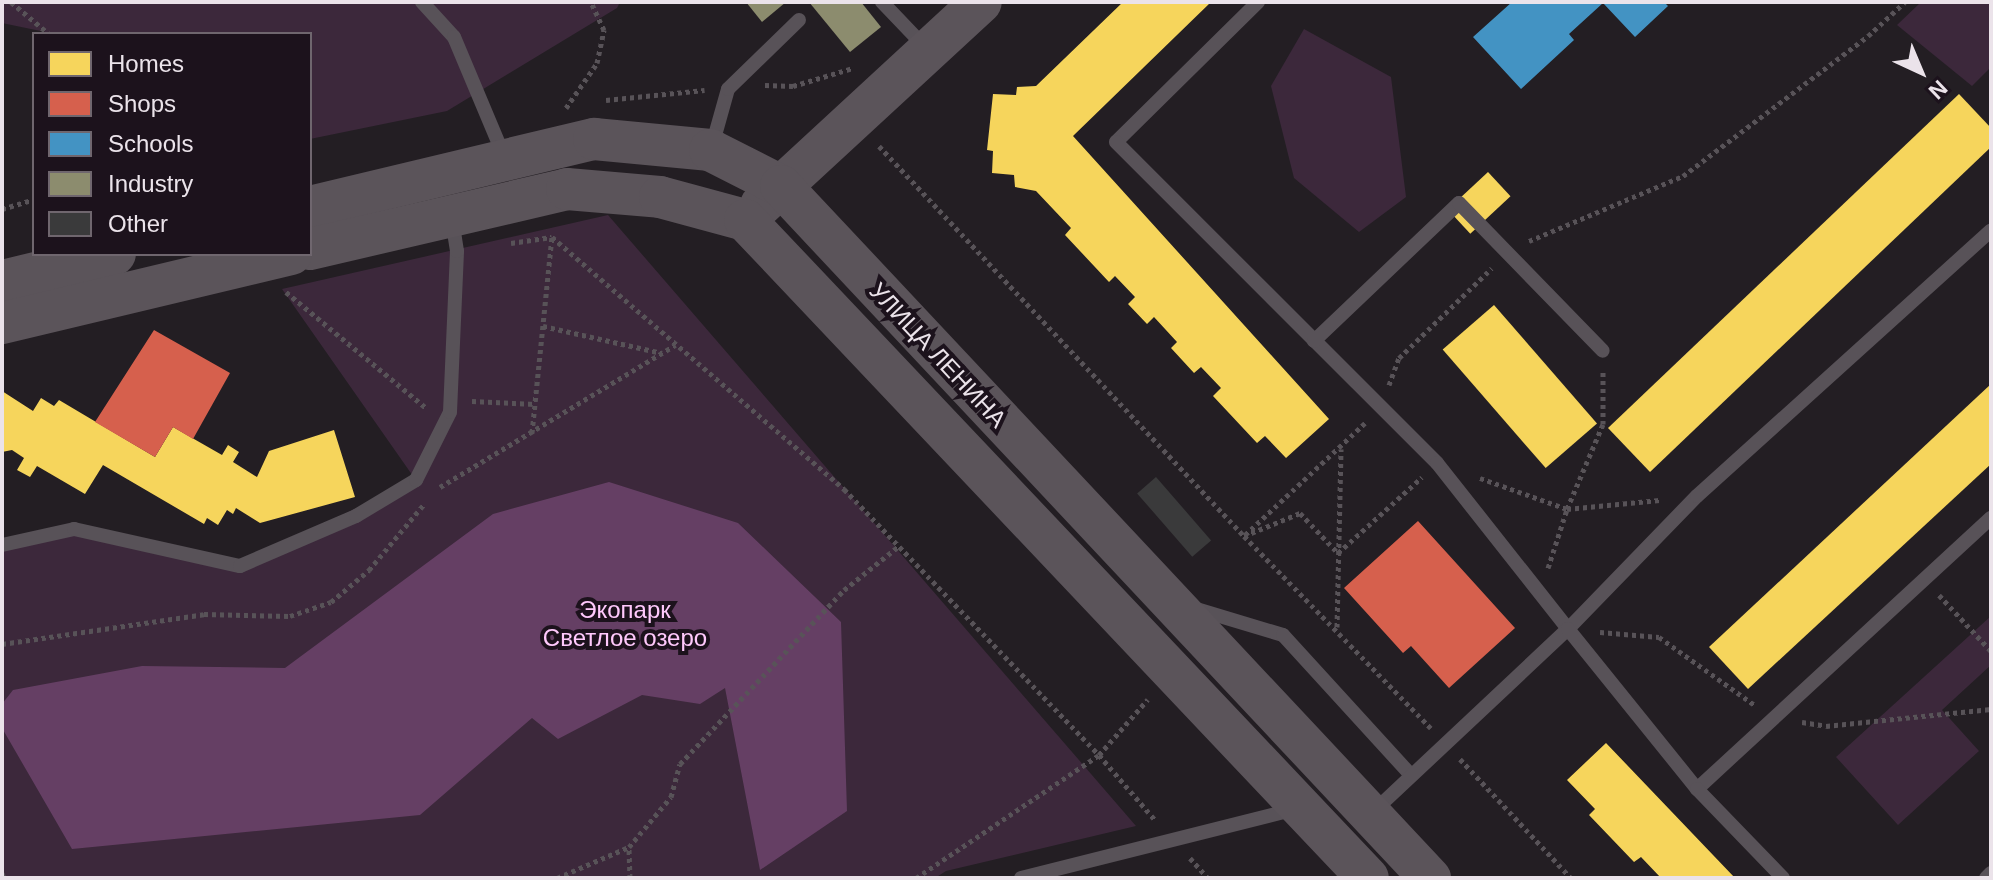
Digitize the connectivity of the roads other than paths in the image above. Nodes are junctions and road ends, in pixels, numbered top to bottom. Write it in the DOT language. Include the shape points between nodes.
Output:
graph roads {
  1 [pos="422,2"];
  2 [pos="882,2"];
  3 [pos="981,2"];
  4 [pos="1258,2"];
  5 [pos="799,20"];
  6 [pos="929,51"];
  7 [pos="710,150"];
  8 [pos="520,157"];
  9 [pos="781,186"];
  10 [pos="312,207"];
  11 [pos="745,220"];
  12 [pos="1991,230"];
  13 [pos="454,233"];
  14 [pos="312,249"];
  15 [pos="107,256"];
  16 [pos="286,271"];
  17 [pos="2,281"];
  18 [pos="2,323"];
  19 [pos="1314,341"];
  20 [pos="1603,351"];
  21 [pos="1991,518"];
  22 [pos="2,545"];
  23 [pos="1172,601"];
  24 [pos="1568,629"];
  25 [pos="1411,775"];
  26 [pos="1697,789"];
  27 [pos="1301,807"];
  28 [pos="1354,830"];
  29 [pos="1991,873"];
  30 [pos="1021,878"];
  31 [pos="1368,878"];
  32 [pos="1430,878"];
  33 [pos="1783,878"];
  34 [pos="1986,878"];
  1 -- 8 [label="lane" via="454,37"];
  2 -- 6 [label="lane"];
  3 -- 6 [label="main road"];
  4 -- 19 [label="lane" via="1116,142"];
  5 -- 7 [label="lane" via="728,89"];
  6 -- 9 [label="main road"];
  7 -- 8 [label="main road, УЛИЦА ЛЕНИНА" via="594,139"];
  7 -- 9 [label="main road, УЛИЦА ЛЕНИНА"];
  8 -- 10 [label="main road, УЛИЦА ЛЕНИНА"];
  9 -- 11 [label="main road"];
  9 -- 23 [label="main road, УЛИЦА ЛЕНИНА"];
  11 -- 13 [label="main road" via="660,197 567,189"];
  11 -- 27 [label="main road, УЛИЦА ЛЕНИНА"];
  12 -- 24 [label="lane" via="1697,496"];
  13 -- 14 [label="main road"];
  13 -- 22 [label="lane" via="451,401 446,424 416,480 356,516 240,566 74,529"];
  15 -- 17 [label="main road"];
  16 -- 18 [label="main road"];
  19 -- 20 [label="lane" via="1459,203"];
  19 -- 24 [label="lane" via="1437,463"];
  21 -- 26 [label="lane"];
  23 -- 25 [label="lane" via="1283,635"];
  23 -- 28 [label="main road, УЛИЦА ЛЕНИНА"];
  24 -- 25 [label="lane"];
  24 -- 26 [label="lane"];
  25 -- 28 [label="lane"];
  26 -- 33 [label="lane"];
  27 -- 28 [label="main road, УЛИЦА ЛЕНИНА"];
  27 -- 30 [label="lane"];
  28 -- 31 [label="main road, УЛИЦА ЛЕНИНА"];
  28 -- 32 [label="main road, УЛИЦА ЛЕНИНА"];
  29 -- 34 [label="lane"];
}
